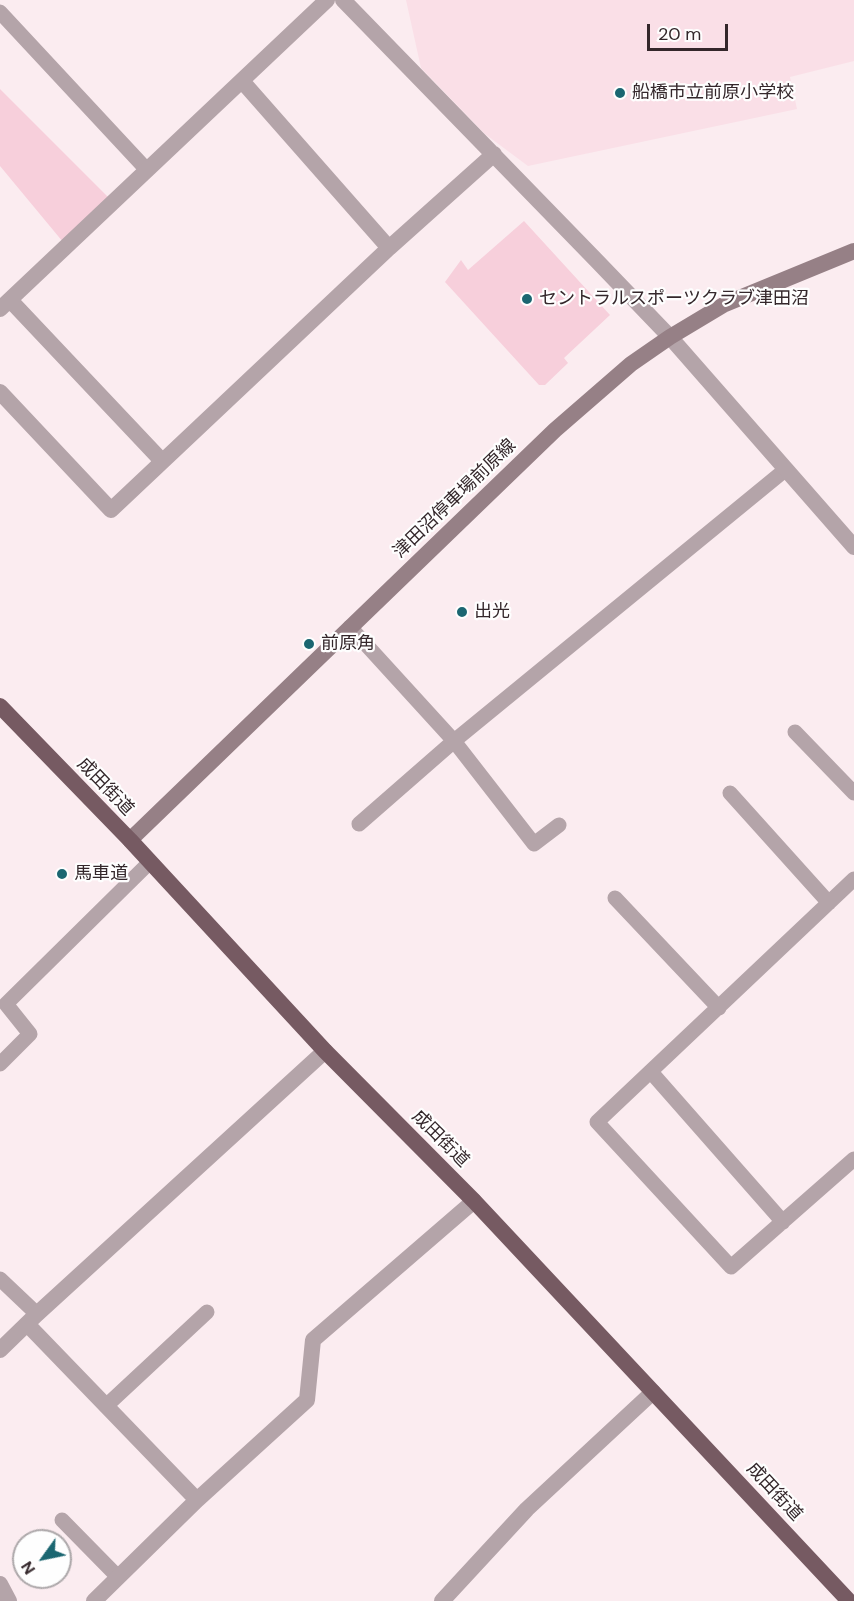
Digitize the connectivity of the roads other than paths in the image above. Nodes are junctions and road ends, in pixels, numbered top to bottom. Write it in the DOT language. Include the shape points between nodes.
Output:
graph roads {
  1 [pos="327,0"];
  2 [pos="344,0"];
  3 [pos="0,12"];
  4 [pos="242,81"];
  5 [pos="494,154"];
  6 [pos="147,170"];
  7 [pos="389,248"];
  8 [pos="854,251"];
  9 [pos="5,304"];
  10 [pos="670,337"];
  11 [pos="0,392"];
  12 [pos="162,461"];
  13 [pos="785,470"];
  14 [pos="852,540"];
  15 [pos="350,627"];
  16 [pos="0,706"];
  17 [pos="795,732"];
  18 [pos="454,741"];
  19 [pos="730,793"];
  20 [pos="854,793"];
  21 [pos="359,824"];
  22 [pos="559,825"];
  23 [pos="130,840"];
  24 [pos="150,862"];
  25 [pos="854,879"];
  26 [pos="615,898"];
  27 [pos="829,903"];
  28 [pos="719,1008"];
  29 [pos="325,1051"];
  30 [pos="0,1064"];
  31 [pos="651,1072"];
  32 [pos="854,1159"];
  33 [pos="474,1201"];
  34 [pos="783,1222"];
  35 [pos="0,1279"];
  36 [pos="207,1312"];
  37 [pos="32,1319"];
  38 [pos="0,1350"];
  39 [pos="653,1392"];
  40 [pos="106,1406"];
  41 [pos="197,1500"];
  42 [pos="62,1520"];
  43 [pos="118,1577"];
  44 [pos="0,1584"];
  45 [pos="9,1601"];
  46 [pos="94,1601"];
  47 [pos="442,1601"];
  48 [pos="849,1601"];
  1 -- 4 [label="street"];
  2 -- 5 [label="street"];
  3 -- 6 [label="lane"];
  4 -- 6 [label="street"];
  4 -- 7 [label="street"];
  5 -- 7 [label="street"];
  5 -- 10 [label="street"];
  6 -- 9 [label="street"];
  7 -- 12 [label="street"];
  8 -- 10 [label="main road, 津田沼停車場前原線" via="725,304"];
  9 -- 12 [label="street"];
  10 -- 13 [label="street"];
  10 -- 15 [label="main road, 津田沼停車場前原線" via="631,364 555,430"];
  11 -- 12 [label="street" via="111,510"];
  13 -- 14 [label="street"];
  13 -- 18 [label="lane"];
  15 -- 18 [label="lane"];
  15 -- 23 [label="main road, 津田沼停車場前原線"];
  16 -- 23 [label="highway, 成田街道"];
  17 -- 20 [label="lane"];
  18 -- 21 [label="lane"];
  18 -- 22 [label="lane" via="534,844"];
  19 -- 27 [label="lane"];
  23 -- 24 [label="highway, 成田街道"];
  24 -- 29 [label="highway, 成田街道"];
  24 -- 30 [label="lane" via="6,1004 30,1034"];
  25 -- 27 [label="lane"];
  26 -- 28 [label="lane"];
  27 -- 28 [label="lane"];
  28 -- 31 [label="lane"];
  29 -- 33 [label="highway, 成田街道"];
  29 -- 37 [label="street"];
  31 -- 34 [label="lane"];
  31 -- 34 [label="lane" via="597,1122 731,1267"];
  32 -- 34 [label="lane"];
  33 -- 39 [label="highway, 成田街道"];
  33 -- 41 [label="street" via="314,1340 307,1400"];
  35 -- 37 [label="lane"];
  36 -- 40 [label="lane"];
  37 -- 38 [label="street"];
  37 -- 40 [label="street"];
  39 -- 47 [label="street" via="527,1509"];
  39 -- 48 [label="highway, 成田街道"];
  40 -- 41 [label="street"];
  41 -- 43 [label="street"];
  42 -- 43 [label="lane"];
  43 -- 46 [label="street"];
  44 -- 45 [label="street"];
}
